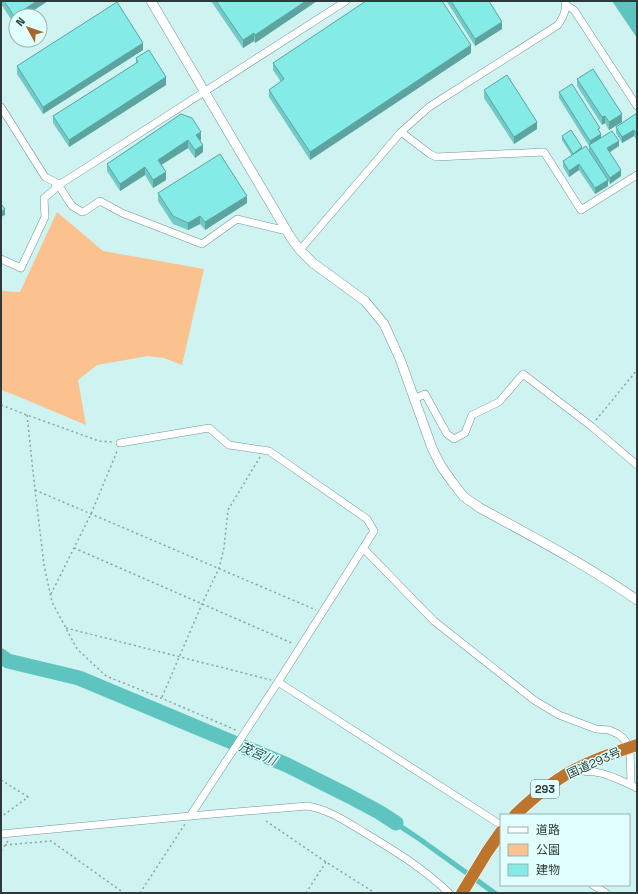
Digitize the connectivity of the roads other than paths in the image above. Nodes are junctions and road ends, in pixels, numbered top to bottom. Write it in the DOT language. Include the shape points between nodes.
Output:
graph roads {
  1 [pos="151,1"];
  2 [pos="346,1"];
  3 [pos="566,3"];
  4 [pos="205,92"];
  5 [pos="637,106"];
  6 [pos="1,107"];
  7 [pos="401,132"];
  8 [pos="637,175"];
  9 [pos="57,183"];
  10 [pos="287,231"];
  11 [pos="300,250"];
  12 [pos="1,259"];
  13 [pos="414,399"];
  14 [pos="120,443"];
  15 [pos="637,465"];
  16 [pos="363,548"];
  17 [pos="637,600"];
  18 [pos="278,682"];
  19 [pos="634,746"];
  20 [pos="583,765"];
  21 [pos="634,787"];
  22 [pos="516,814"];
  23 [pos="190,816"];
  24 [pos="500,824"];
  25 [pos="500,833"];
  26 [pos="1,834"];
  27 [pos="595,886"];
  28 [pos="449,893"];
  29 [pos="462,893"];
  30 [pos="606,893"];
  1 -- 4 [label="street"];
  2 -- 4 [label="street"];
  3 -- 5 [label="street" via="574,10"];
  3 -- 7 [label="street" via="564,16 558,25 429,107"];
  4 -- 9 [label="street" via="62,183"];
  4 -- 10 [label="street"];
  6 -- 9 [label="street" via="45,177"];
  7 -- 8 [label="street" via="436,157 544,152 581,210"];
  7 -- 11 [label="street"];
  9 -- 10 [label="street" via="72,206 82,212 100,201 122,213 202,244 237,219"];
  9 -- 12 [label="street" via="54,190 44,198 45,217 21,268"];
  10 -- 11 [label="street"];
  11 -- 13 [label="street" via="322,270 366,301 375,312 392,339"];
  13 -- 15 [label="street" via="425,394 447,434 454,439 465,432 472,415 499,402 523,374"];
  13 -- 17 [label="street" via="438,460 464,497 592,570"];
  14 -- 16 [label="street" via="209,428 230,445 269,451 367,519 374,531"];
  16 -- 18 [label="street"];
  16 -- 19 [label="street" via="434,621 534,700 559,715 618,734"];
  18 -- 23 [label="street"];
  18 -- 24 [label="street"];
  19 -- 20 [label="highway, 国道293号 / 293"];
  19 -- 21 [label="street"];
  20 -- 21 [label="street" via="584,772 610,775"];
  20 -- 22 [label="highway, 国道293号 / 293" via="559,778"];
  23 -- 26 [label="street"];
  23 -- 28 [label="street" via="316,807 401,854"];
  25 -- 29 [label="highway"];
  27 -- 30 [label="street"];
}
